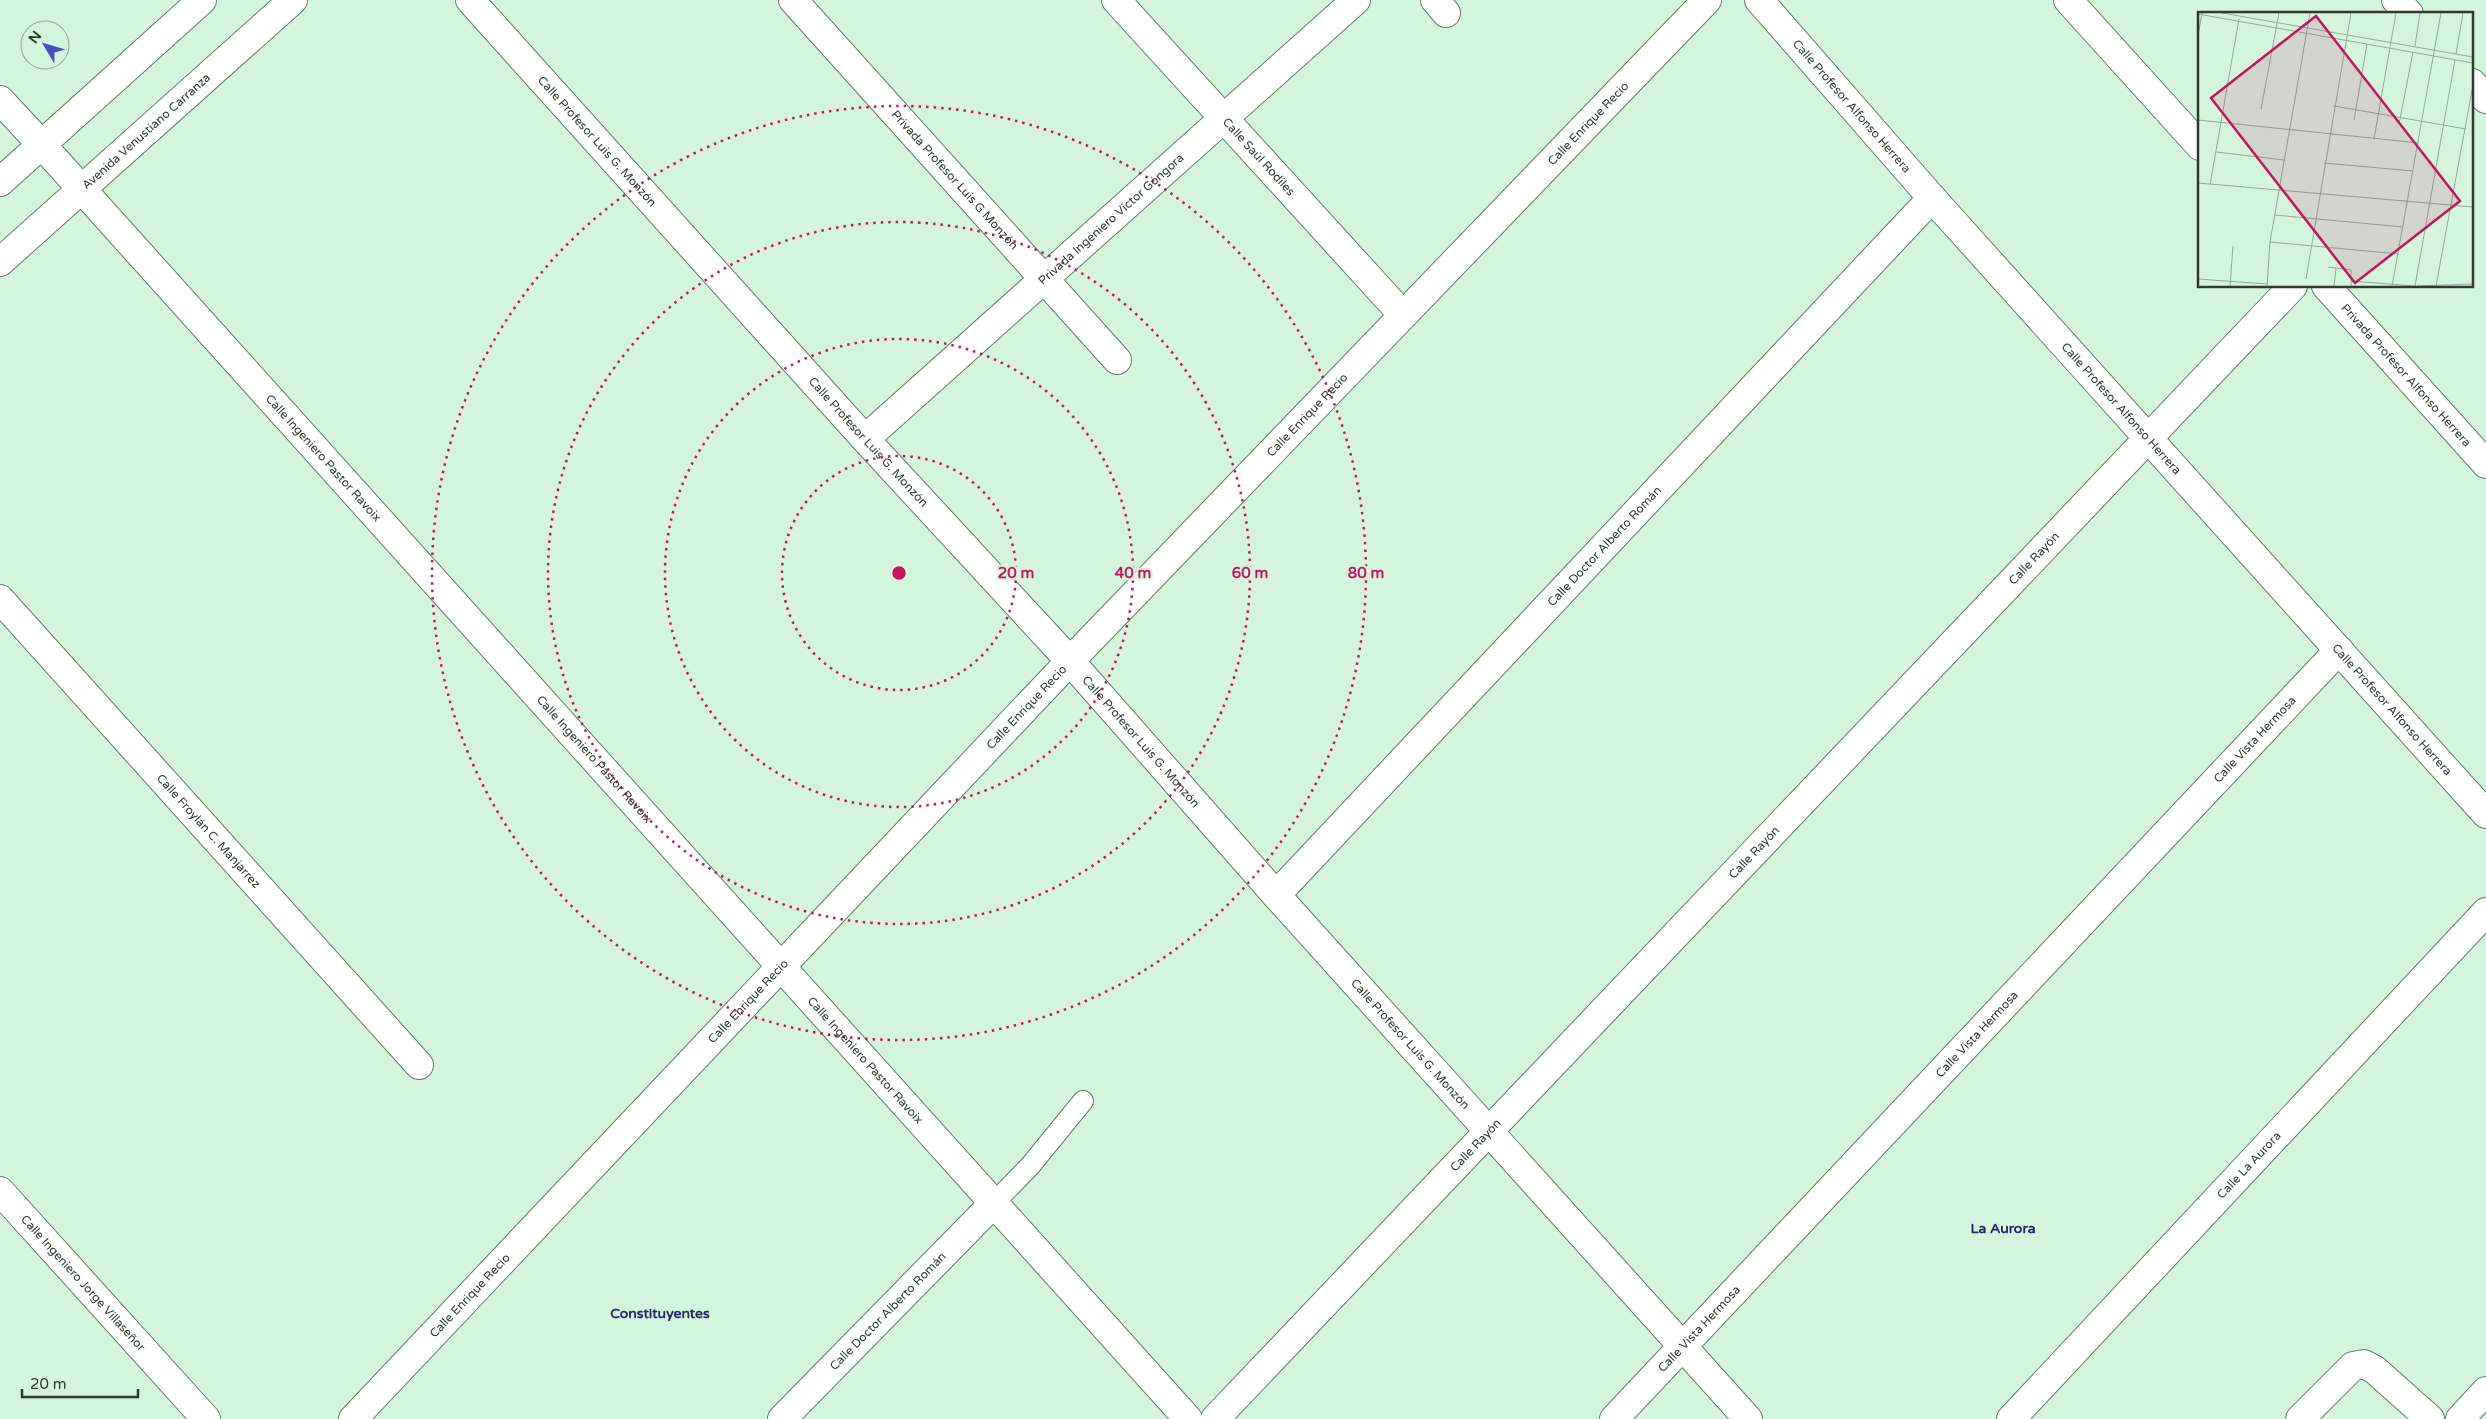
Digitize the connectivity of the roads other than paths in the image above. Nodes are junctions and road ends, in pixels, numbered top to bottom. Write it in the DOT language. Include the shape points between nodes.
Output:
graph roads {
  1 [pos="202,0"];
  2 [pos="293,0"];
  3 [pos="470,0"];
  4 [pos="793,0"];
  5 [pos="1116,0"];
  6 [pos="1356,0"];
  7 [pos="1707,0"];
  8 [pos="1760,0"];
  9 [pos="2068,0"];
  10 [pos="2396,0"];
  11 [pos="2407,12"];
  12 [pos="0,100"];
  13 [pos="1222,120"];
  14 [pos="2198,144"];
  15 [pos="42,145"];
  16 [pos="0,182"];
  17 [pos="82,189"];
  18 [pos="1932,198"];
  19 [pos="0,262"];
  20 [pos="1044,279"];
  21 [pos="2291,288"];
  22 [pos="2328,288"];
  23 [pos="1403,315"];
  24 [pos="1117,360"];
  25 [pos="2148,438"];
  26 [pos="865,439"];
  27 [pos="2486,464"];
  28 [pos="0,599"];
  29 [pos="2339,650"];
  30 [pos="1070,661"];
  31 [pos="2486,814"];
  32 [pos="1276,895"];
  33 [pos="2486,912"];
  34 [pos="781,967"];
  35 [pos="419,1064"];
  36 [pos="1083,1101"];
  37 [pos="1489,1132"];
  38 [pos="0,1192"];
  39 [pos="994,1203"];
  40 [pos="1682,1346"];
  41 [pos="2486,1391"];
  42 [pos="206,1419"];
  43 [pos="353,1419"];
  44 [pos="782,1419"];
  45 [pos="1188,1419"];
  46 [pos="1215,1419"];
  47 [pos="1614,1419"];
  48 [pos="1748,1419"];
  49 [pos="2012,1419"];
  50 [pos="2300,1419"];
  51 [pos="2430,1419"];
  52 [pos="2460,1419"];
  1 -- 15 [label="street"];
  2 -- 17 [label="street, Avenida Venustiano Carranza"];
  3 -- 26 [label="street, Calle Profesor Luis G. Monzón"];
  4 -- 20 [label="street, Privada Profesor Luis G Monzón"];
  5 -- 13 [label="street, Calle Saúl Rodiles"];
  6 -- 13 [label="street, Privada Ingeniero Víctor Góngora"];
  7 -- 23 [label="street, Calle Enrique Recio"];
  8 -- 18 [label="street, Calle Profesor Alfonso Herrera"];
  9 -- 14 [label="street"];
  10 -- 11 [label="street"];
  12 -- 15 [label="street, Calle Ingeniero Pastor Ravoix"];
  13 -- 20 [label="street, Privada Ingeniero Víctor Góngora"];
  13 -- 23 [label="street, Calle Saúl Rodiles"];
  15 -- 16 [label="street"];
  15 -- 17 [label="street, Calle Ingeniero Pastor Ravoix"];
  17 -- 19 [label="street, Avenida Venustiano Carranza"];
  17 -- 34 [label="street, Calle Ingeniero Pastor Ravoix"];
  18 -- 25 [label="street, Calle Profesor Alfonso Herrera"];
  18 -- 32 [label="street, Calle Doctor Alberto Román"];
  20 -- 24 [label="street, Privada Profesor Luis G Monzón"];
  20 -- 26 [label="street, Privada Ingeniero Víctor Góngora"];
  21 -- 25 [label="street, Calle Rayón"];
  22 -- 27 [label="street, Privada Profesor Alfonso Herrera"];
  23 -- 30 [label="street, Calle Enrique Recio"];
  25 -- 29 [label="street, Calle Profesor Alfonso Herrera"];
  25 -- 37 [label="street, Calle Rayón"];
  26 -- 30 [label="street, Calle Profesor Luis G. Monzón"];
  28 -- 35 [label="street, Calle Froylán C. Manjarrez"];
  29 -- 31 [label="street, Calle Profesor Alfonso Herrera"];
  29 -- 40 [label="street, Calle Vista Hermosa"];
  30 -- 32 [label="street, Calle Profesor Luis G. Monzón"];
  30 -- 34 [label="street, Calle Enrique Recio"];
  32 -- 37 [label="street, Calle Profesor Luis G. Monzón"];
  33 -- 49 [label="street, Calle La Aurora"];
  34 -- 39 [label="street, Calle Ingeniero Pastor Ravoix"];
  34 -- 43 [label="street, Calle Enrique Recio"];
  36 -- 39 [label="lane" via="1030,1166"];
  37 -- 40 [label="street, Calle Profesor Luis G. Monzón"];
  37 -- 46 [label="street, Calle Rayón"];
  38 -- 42 [label="street, Calle Ingeniero Jorge Villaseñor"];
  39 -- 44 [label="street, Calle Doctor Alberto Román"];
  39 -- 45 [label="street, Calle Ingeniero Pastor Ravoix"];
  40 -- 47 [label="street, Calle Vista Hermosa"];
  40 -- 48 [label="street, Calle Profesor Luis G. Monzón"];
  41 -- 52 [label="street"];
  50 -- 51 [label="street" via="2353,1366 2364,1364"];
}
